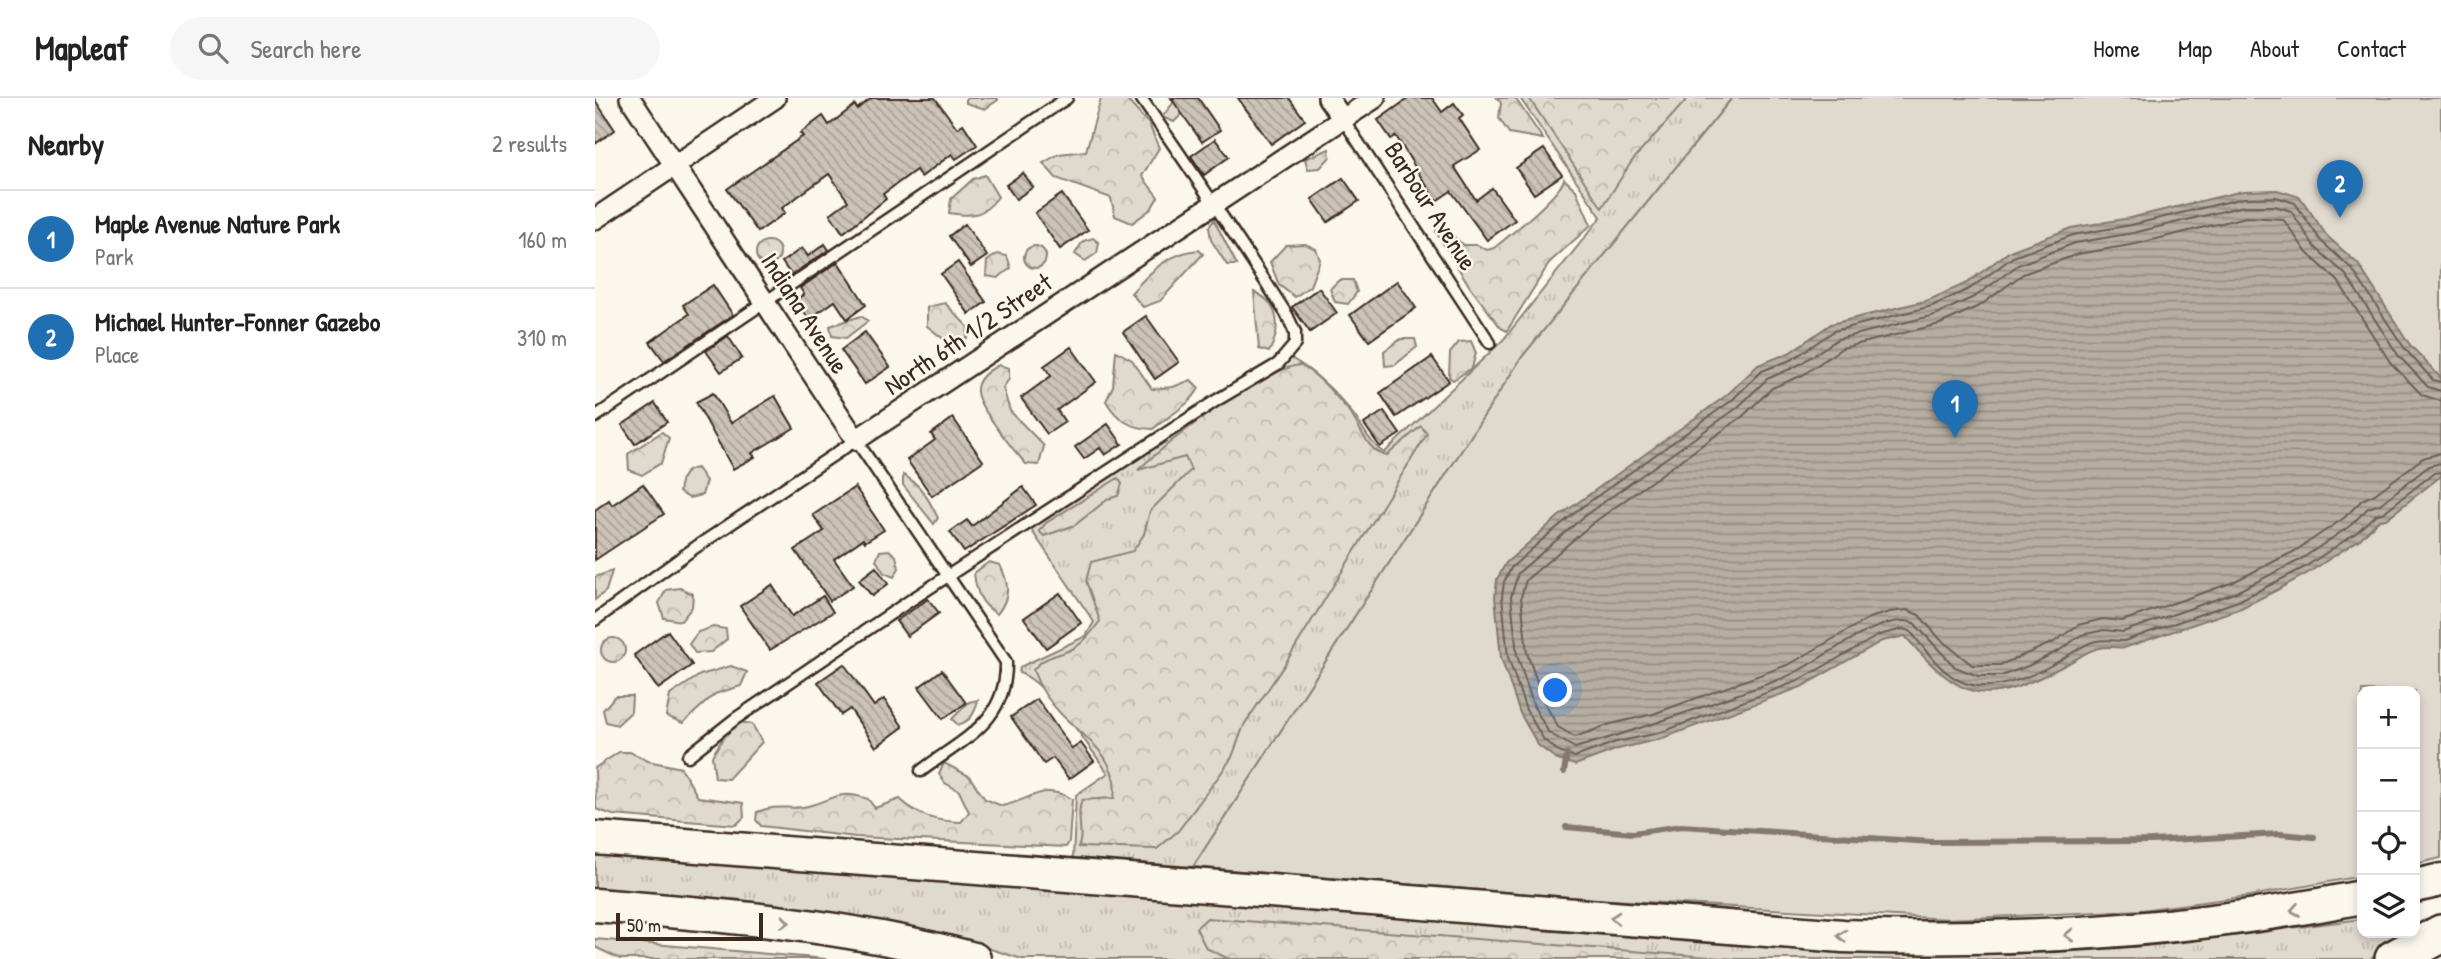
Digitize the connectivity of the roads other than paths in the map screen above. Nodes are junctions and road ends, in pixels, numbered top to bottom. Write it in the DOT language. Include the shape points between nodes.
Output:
graph roads {
  1 [pos="630,98"];
  2 [pos="775,98"];
  3 [pos="1067,98"];
  4 [pos="1140,98"];
  5 [pos="1328,98"];
  6 [pos="1375,98"];
  7 [pos="1343,119"];
  8 [pos="676,165"];
  9 [pos="1214,204"];
  10 [pos="595,219"];
  11 [pos="767,302"];
  12 [pos="1490,343"];
  13 [pos="595,417"];
  14 [pos="856,440"];
  15 [pos="950,576"];
  16 [pos="595,620"];
  17 [pos="688,756"];
  18 [pos="921,771"];
  19 [pos="595,838"];
  20 [pos="2441,880"];
  21 [pos="2420,885"];
  22 [pos="2357,898"];
  23 [pos="595,905"];
  24 [pos="2441,934"];
  25 [pos="974,959"];
  26 [pos="2394,959"];
  1 -- 8 [label="street, Indiana Avenue"];
  2 -- 8 [label="street"];
  3 -- 11 [label="lane"];
  4 -- 9 [label="lane"];
  5 -- 7 [label="street, Barbour Avenue"];
  6 -- 7 [label="street, North 6th 1/2 Street"];
  7 -- 9 [label="street, North 6th 1/2 Street"];
  7 -- 12 [label="lane, Barbour Avenue"];
  8 -- 10 [label="street"];
  8 -- 11 [label="street, Indiana Avenue"];
  9 -- 14 [label="street, North 6th 1/2 Street"];
  9 -- 15 [label="lane" via="1287,315 1295,332 1294,344 1269,370 1216,400"];
  11 -- 13 [label="lane"];
  11 -- 14 [label="street, Indiana Avenue"];
  14 -- 15 [label="lane, Indiana Avenue"];
  14 -- 16 [label="lane, North 6th 1/2 Street"];
  15 -- 17 [label="lane" via="735,719"];
  15 -- 18 [label="lane, Indiana Avenue" via="1006,662 1007,683 992,717"];
  22 -- 19 [label="main road, one-way" via="2224,921 2093,934 1870,937"];
  20 -- 21 [label="main road"];
  23 -- 25 [label="main road, one-way" via="815,926"];
  24 -- 26 [label="highway"];
}
